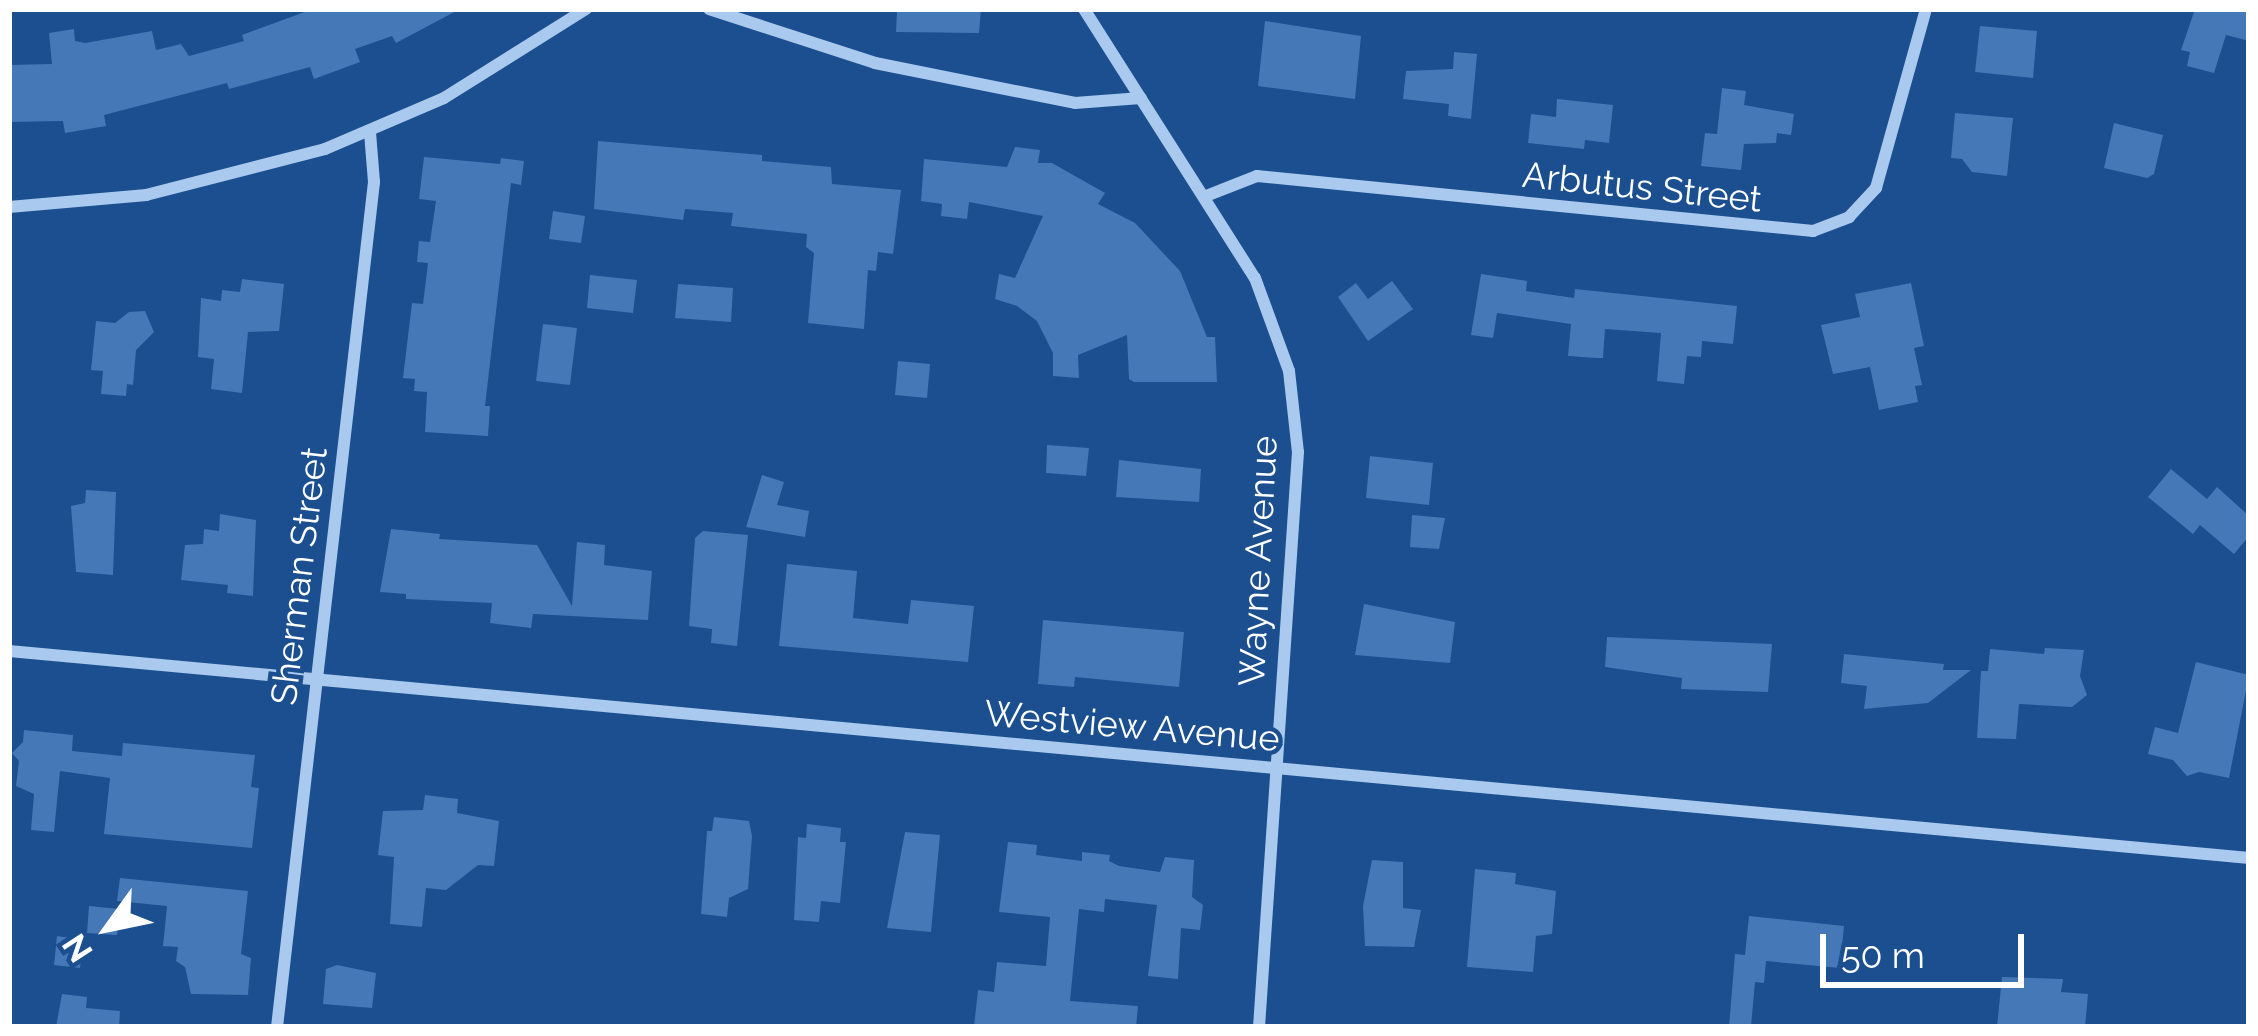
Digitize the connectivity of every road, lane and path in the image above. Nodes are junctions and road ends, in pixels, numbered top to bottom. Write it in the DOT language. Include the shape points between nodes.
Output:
graph roads {
  1 [pos="586,9"];
  2 [pos="710,9"];
  3 [pos="1084,9"];
  4 [pos="1926,9"];
  5 [pos="1141,98"];
  6 [pos="370,132"];
  7 [pos="1205,196"];
  8 [pos="9,207"];
  9 [pos="9,651"];
  10 [pos="317,680"];
  11 [pos="1277,770"];
  12 [pos="2249,858"];
  13 [pos="278,1027"];
  14 [pos="1259,1027"];
  1 -- 6 [label="street" via="478,80"];
  2 -- 5 [label="street" via="875,63 1075,103"];
  3 -- 5 [label="street, Wayne Avenue"];
  4 -- 7 [label="street, Arbutus Street" via="1876,188 1849,217 1813,231 1257,176"];
  5 -- 7 [label="street, Wayne Avenue"];
  6 -- 8 [label="street" via="187,187"];
  6 -- 10 [label="street, Sherman Street" via="374,182"];
  7 -- 11 [label="street, Wayne Avenue" via="1276,326 1294,412"];
  9 -- 10 [label="street, Westview Avenue"];
  10 -- 11 [label="street, Westview Avenue"];
  10 -- 13 [label="street, Sherman Street"];
  11 -- 12 [label="street, Westview Avenue"];
  11 -- 14 [label="street, Wayne Avenue"];
}
